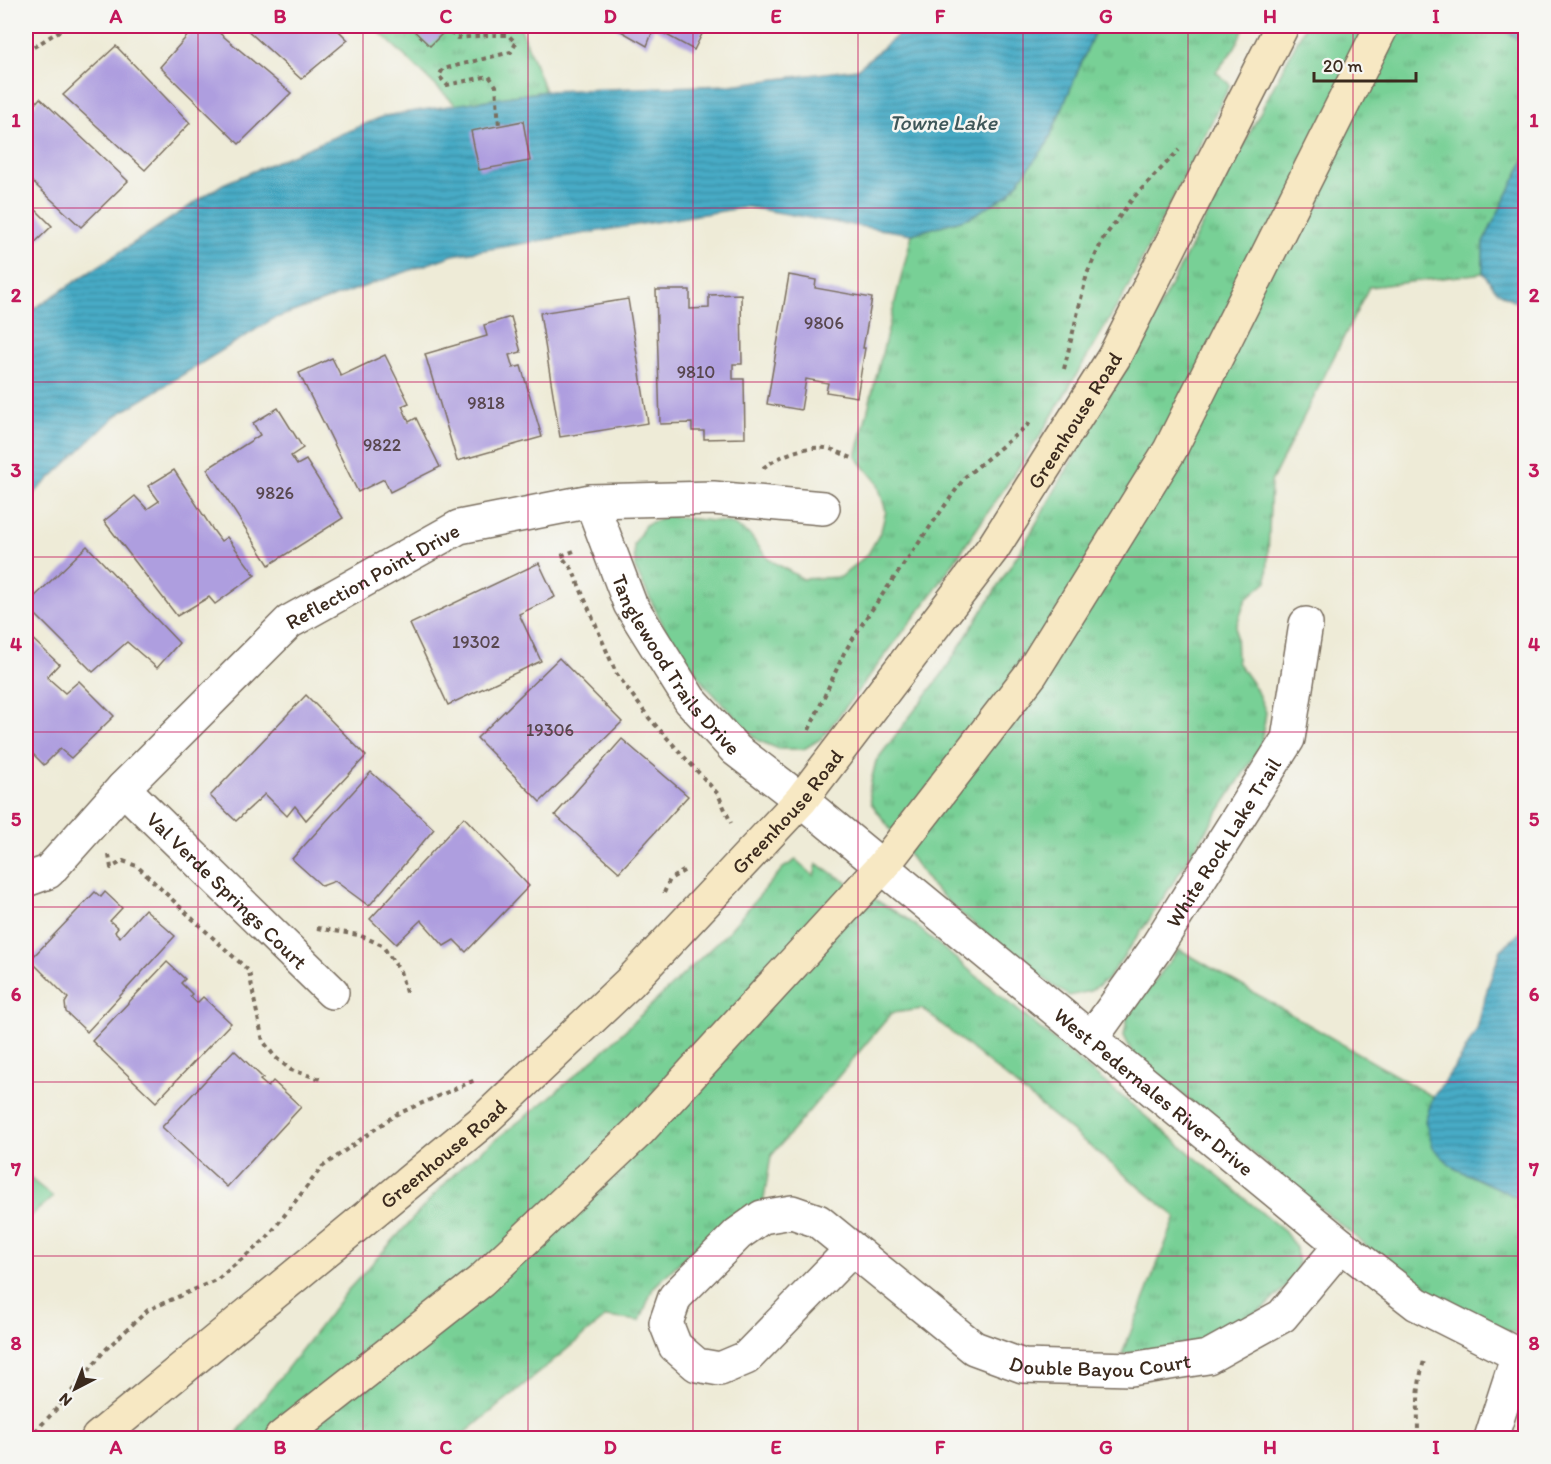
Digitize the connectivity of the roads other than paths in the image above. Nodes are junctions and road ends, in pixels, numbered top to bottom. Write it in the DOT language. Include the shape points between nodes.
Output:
graph roads {
  1 [pos="1282,26"];
  2 [pos="1382,26"];
  3 [pos="591,501"];
  4 [pos="823,508"];
  5 [pos="1306,624"];
  6 [pos="123,788"];
  7 [pos="801,800"];
  8 [pos="882,867"];
  9 [pos="26,880"];
  10 [pos="332,992"];
  11 [pos="1091,1039"];
  12 [pos="1341,1245"];
  13 [pos="852,1249"];
  14 [pos="1522,1355"];
  15 [pos="98,1438"];
  16 [pos="281,1438"];
  17 [pos="1491,1438"];
  1 -- 7 [label="main road, Greenhouse Road" via="1108,367 993,549"];
  2 -- 8 [label="main road" via="1170,450 1031,674"];
  3 -- 4 [label="street, Reflection Point Drive" via="713,498"];
  3 -- 6 [label="street, Reflection Point Drive" via="459,527 290,622"];
  3 -- 7 [label="street, Tanglewood Trails Drive" via="630,604 690,700 736,750"];
  5 -- 11 [label="street, White Rock Lake Trail" via="1288,739 1154,951"];
  6 -- 9 [label="street, Reflection Point Drive" via="48,872"];
  6 -- 10 [label="street, Val Verde Springs Court"];
  7 -- 8 [label="street, West Pedernales River Drive"];
  7 -- 15 [label="main road, Greenhouse Road" via="630,982 482,1122"];
  8 -- 11 [label="street, West Pedernales River Drive"];
  8 -- 16 [label="main road" via="623,1147 481,1281"];
  11 -- 12 [label="street, West Pedernales River Drive"];
  12 -- 13 [label="street, Double Bayou Court" via="1282,1316 1208,1357 1131,1369 1023,1366 974,1348"];
  12 -- 14 [label="street, West Pedernales River Drive" via="1417,1304"];
  13 -- 13 [label="street, Double Bayou Court" via="818,1221 792,1212 762,1217 738,1234 675,1297 666,1323 675,1346 697,1365 720,1369 746,1358"];
  14 -- 17 [label="street"];
}
